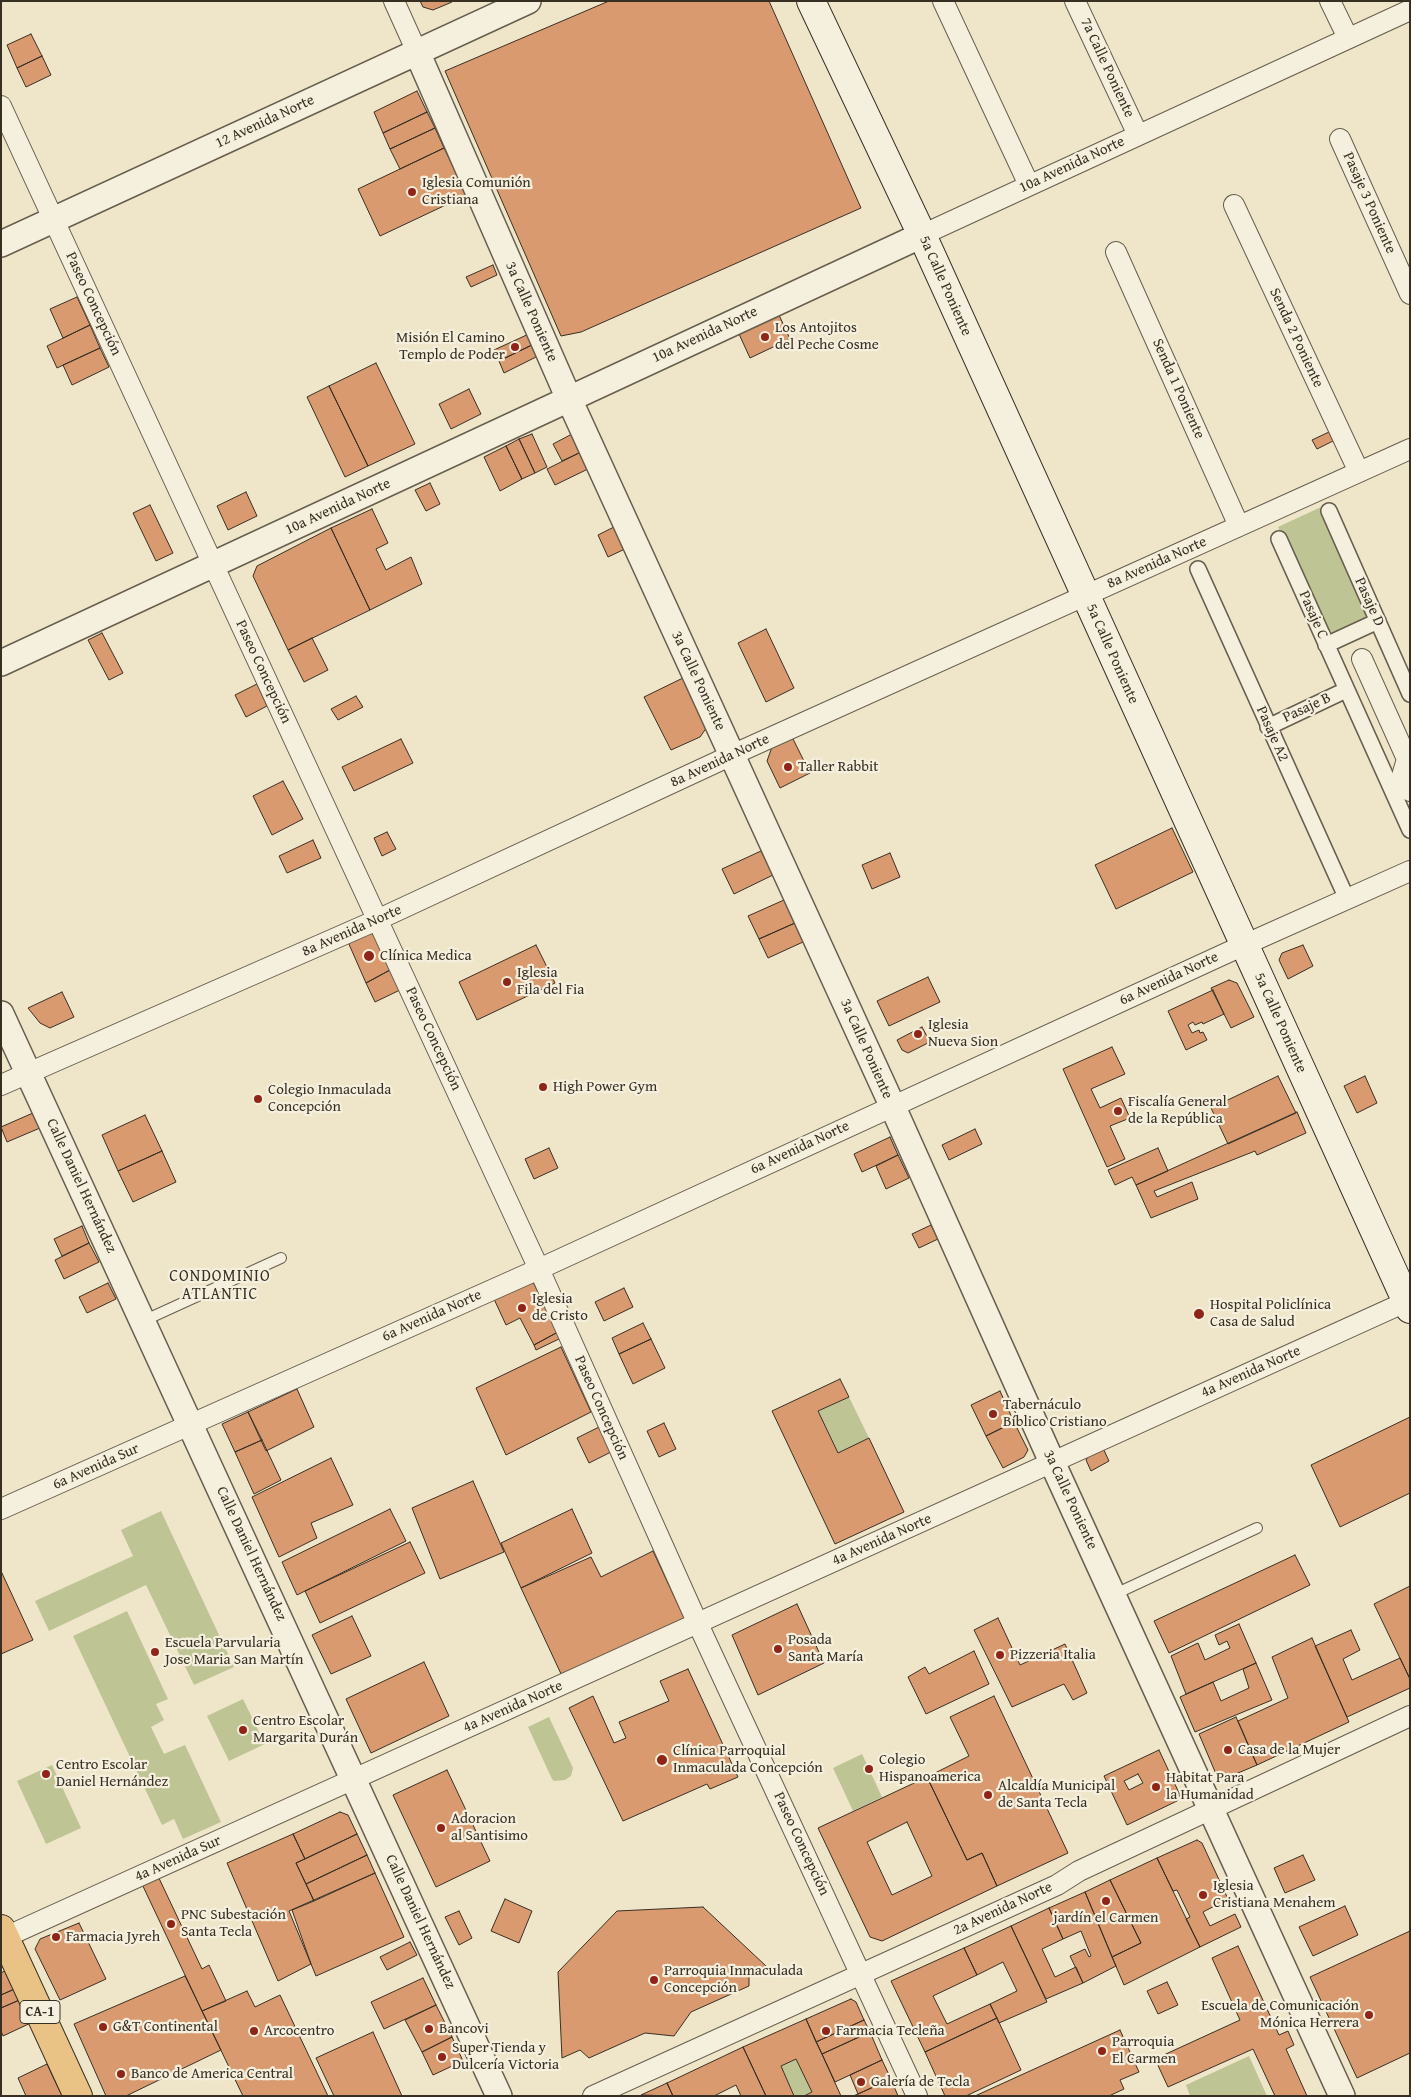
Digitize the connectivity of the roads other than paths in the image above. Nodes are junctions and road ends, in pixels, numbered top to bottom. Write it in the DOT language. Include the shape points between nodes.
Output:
graph roads {
  1 [pos="394,1"];
  2 [pos="528,1"];
  3 [pos="811,1"];
  4 [pos="943,1"];
  5 [pos="1075,1"];
  6 [pos="1330,1"];
  7 [pos="1410,10"];
  8 [pos="1348,38"];
  9 [pos="417,52"];
  10 [pos="1,106"];
  11 [pos="1138,135"];
  12 [pos="1340,139"];
  13 [pos="1029,185"];
  14 [pos="1234,205"];
  15 [pos="54,220"];
  16 [pos="922,235"];
  17 [pos="1,244"];
  18 [pos="1116,252"];
  19 [pos="1410,294"];
  20 [pos="569,398"];
  21 [pos="1410,449"];
  22 [pos="1359,472"];
  23 [pos="1329,511"];
  24 [pos="1240,526"];
  25 [pos="1279,539"];
  26 [pos="213,565"];
  27 [pos="1198,569"];
  28 [pos="1085,595"];
  29 [pos="1378,621"];
  30 [pos="1326,645"];
  31 [pos="1362,658"];
  32 [pos="1,664"];
  33 [pos="1346,690"];
  34 [pos="1410,694"];
  35 [pos="1268,726"];
  36 [pos="732,754"];
  37 [pos="1410,791"];
  38 [pos="1410,830"];
  39 [pos="1410,871"];
  40 [pos="1347,899"];
  41 [pos="377,920"];
  42 [pos="1244,945"];
  43 [pos="1,1014"];
  44 [pos="29,1072"];
  45 [pos="1,1085"];
  46 [pos="892,1105"];
  47 [pos="281,1258"];
  48 [pos="538,1268"];
  49 [pos="1409,1304"];
  50 [pos="144,1322"];
  51 [pos="191,1425"];
  52 [pos="1052,1462"];
  53 [pos="1,1509"];
  54 [pos="1257,1528"];
  55 [pos="1113,1595"];
  56 [pos="698,1624"];
  57 [pos="1410,1716"];
  58 [pos="354,1778"];
  59 [pos="1211,1808"];
  60 [pos="2,1935"];
  61 [pos="861,1974"];
  62 [pos="78,2096"];
  63 [pos="499,2096"];
  64 [pos="593,2096"];
  65 [pos="917,2096"];
  66 [pos="1342,2096"];
  1 -- 9 [label="street, 3a Calle Poniente"];
  2 -- 9 [label="street, 12 Avenida Norte"];
  3 -- 16 [label="main road, 5a Calle Poniente"];
  4 -- 13 [label="street"];
  5 -- 11 [label="street, 7a Calle Poniente"];
  6 -- 8 [label="street"];
  7 -- 8 [label="street, 10a Avenida Norte"];
  8 -- 11 [label="street, 10a Avenida Norte"];
  9 -- 15 [label="street, 12 Avenida Norte"];
  9 -- 20 [label="street, 3a Calle Poniente"];
  10 -- 15 [label="street, Paseo Concepción"];
  11 -- 13 [label="street, 10a Avenida Norte"];
  12 -- 19 [label="street, Pasaje 3 Poniente"];
  13 -- 16 [label="street, 10a Avenida Norte"];
  14 -- 22 [label="street, Senda 2 Poniente"];
  15 -- 17 [label="street, 12 Avenida Norte"];
  15 -- 26 [label="street, Paseo Concepción"];
  16 -- 20 [label="street, 10a Avenida Norte"];
  16 -- 28 [label="main road, 5a Calle Poniente"];
  18 -- 24 [label="street, Senda 1 Poniente"];
  20 -- 26 [label="street, 10a Avenida Norte"];
  20 -- 36 [label="street, 3a Calle Poniente"];
  21 -- 22 [label="street, 8a Avenida Norte"];
  22 -- 24 [label="street, 8a Avenida Norte"];
  23 -- 29 [label="street, Pasaje D"];
  24 -- 28 [label="street, 8a Avenida Norte"];
  25 -- 30 [label="street, Pasaje C"];
  26 -- 32 [label="street, 10a Avenida Norte"];
  26 -- 41 [label="street, Paseo Concepción"];
  27 -- 35 [label="street, Pasaje A2"];
  28 -- 36 [label="street, 8a Avenida Norte"];
  28 -- 42 [label="main road, 5a Calle Poniente"];
  29 -- 30 [label="street"];
  29 -- 34 [label="street, Pasaje D"];
  30 -- 33 [label="street, Pasaje C"];
  31 -- 37 [label="street" via="1407,758 1402,776"];
  33 -- 35 [label="street, Pasaje B"];
  33 -- 38 [label="street, Pasaje C"];
  35 -- 40 [label="street, Pasaje A2"];
  36 -- 41 [label="street, 8a Avenida Norte"];
  36 -- 46 [label="street, 3a Calle Poniente"];
  39 -- 40 [label="street, 6a Avenida Norte"];
  40 -- 42 [label="street, 6a Avenida Norte"];
  41 -- 44 [label="street, 8a Avenida Norte"];
  41 -- 48 [label="street, Paseo Concepción"];
  42 -- 46 [label="street, 6a Avenida Norte"];
  42 -- 49 [label="main road, 5a Calle Poniente"];
  43 -- 44 [label="street, Calle Daniel Hernández"];
  44 -- 45 [label="street, 8a Avenida Norte"];
  44 -- 50 [label="street, Calle Daniel Hernández"];
  46 -- 48 [label="street, 6a Avenida Norte"];
  46 -- 52 [label="street, 3a Calle Poniente"];
  47 -- 50 [label="lane"];
  48 -- 51 [label="street, 6a Avenida Norte"];
  48 -- 56 [label="street, Paseo Concepción"];
  49 -- 52 [label="street, 4a Avenida Norte"];
  50 -- 51 [label="street, Calle Daniel Hernández"];
  51 -- 53 [label="street, 6a Avenida Sur"];
  51 -- 58 [label="street, Calle Daniel Hernández"];
  52 -- 55 [label="street, 3a Calle Poniente"];
  52 -- 56 [label="street, 4a Avenida Norte"];
  54 -- 55 [label="lane"];
  55 -- 59 [label="street, 3a Calle Poniente"];
  56 -- 58 [label="street, 4a Avenida Norte"];
  56 -- 61 [label="street, Paseo Concepción"];
  57 -- 59 [label="street, 2a Avenida Norte"];
  58 -- 60 [label="street, 4a Avenida Sur"];
  58 -- 63 [label="street, Calle Daniel Hernández"];
  59 -- 61 [label="street, 2a Avenida Norte" via="1078,1871 1057,1885"];
  59 -- 66 [label="street, 3a Calle Poniente"];
  60 -- 62 [label="main road, CA-1"];
  61 -- 64 [label="street, 2a Avenida Norte"];
  61 -- 65 [label="street, Paseo Concepción"];
}
